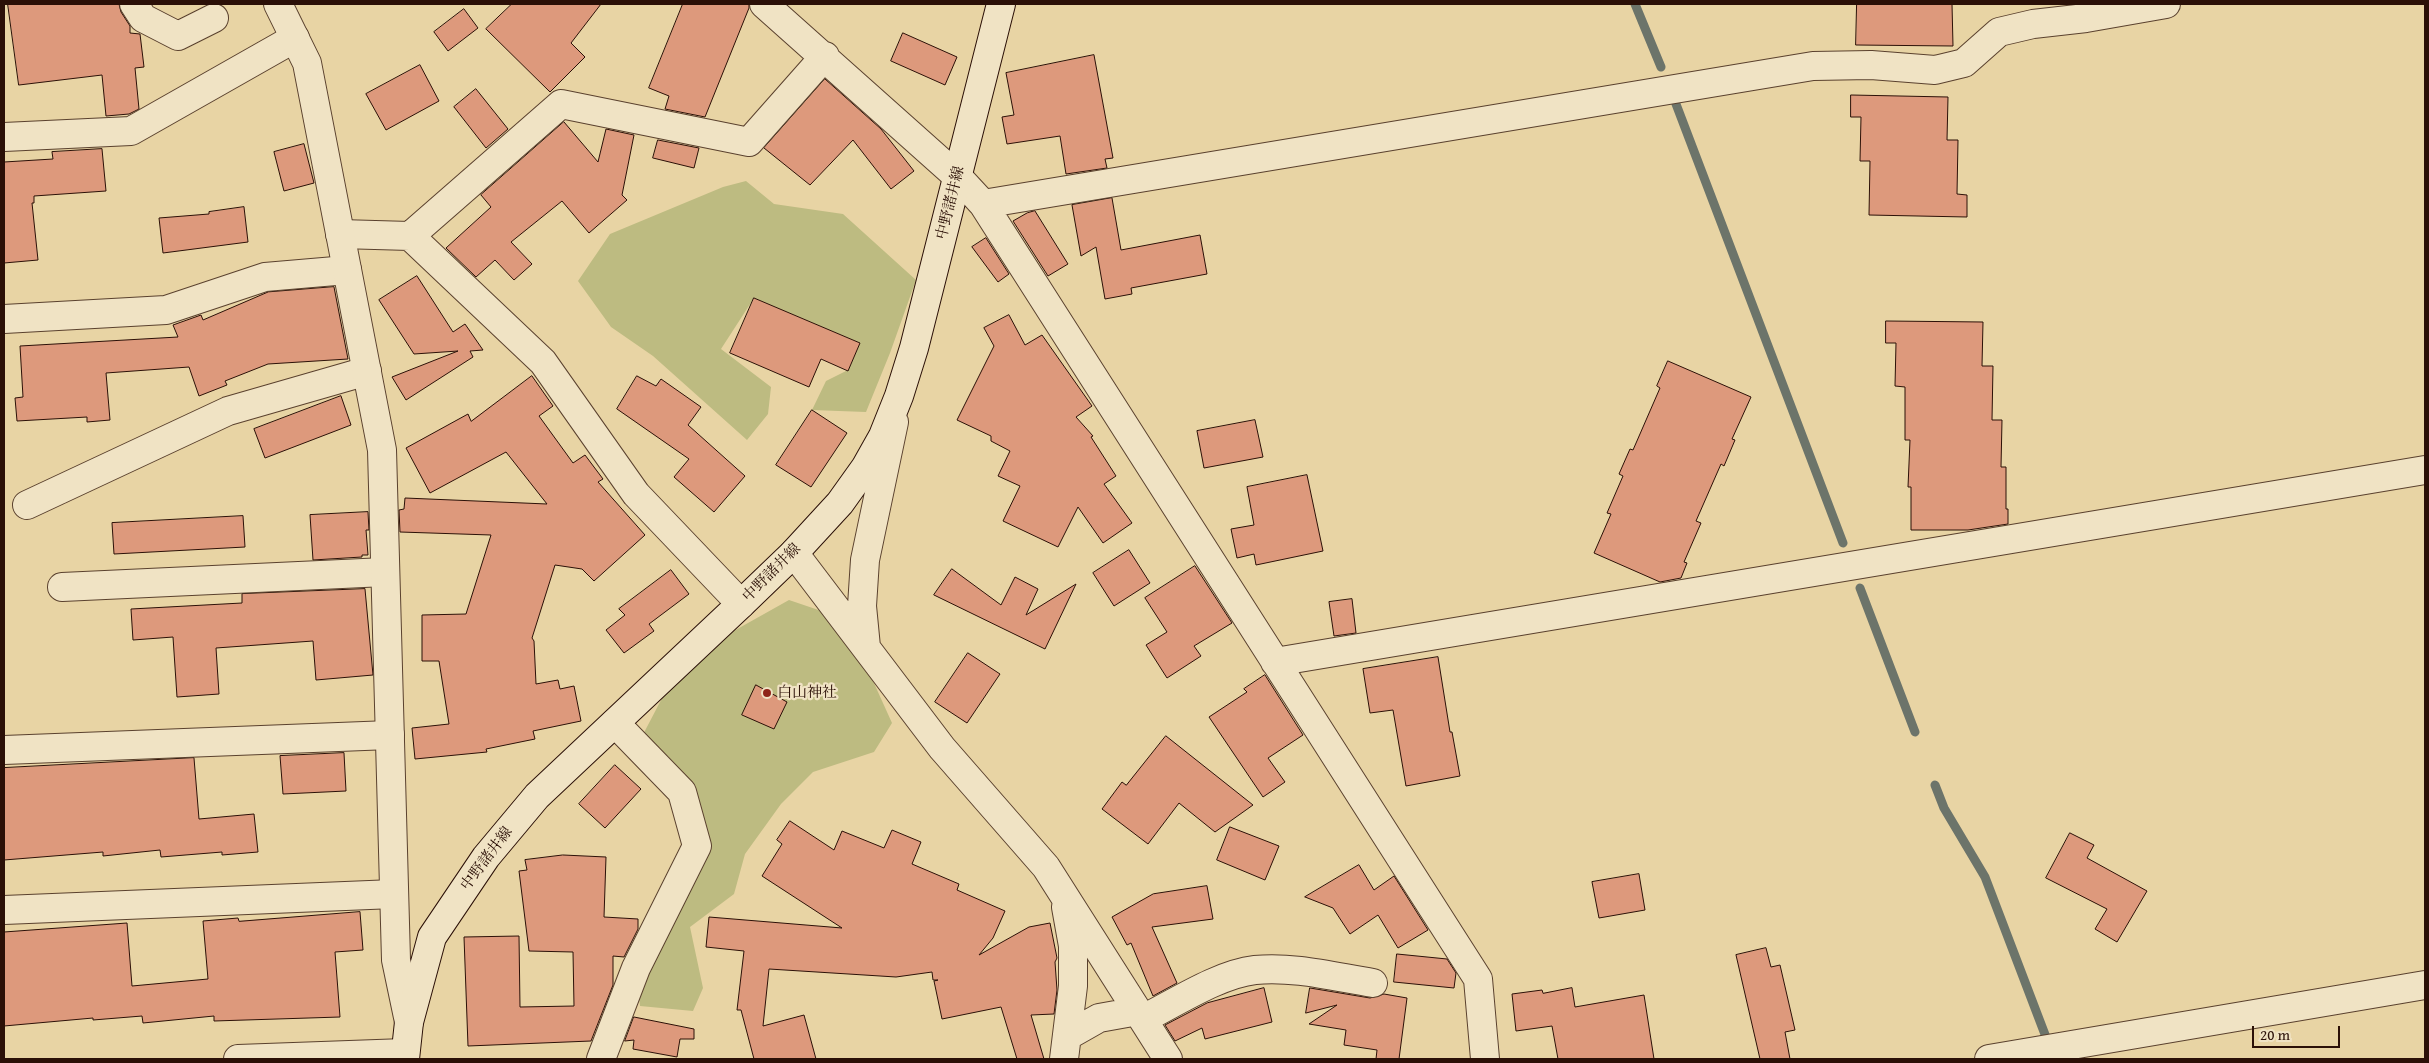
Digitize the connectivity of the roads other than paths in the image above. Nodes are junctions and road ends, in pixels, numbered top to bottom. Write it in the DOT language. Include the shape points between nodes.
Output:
graph roads {
  1 [pos="134,4"];
  2 [pos="278,4"];
  3 [pos="764,4"];
  4 [pos="1001,4"];
  5 [pos="2166,4"];
  6 [pos="214,18"];
  7 [pos="295,38"];
  8 [pos="825,56"];
  9 [pos="4,137"];
  10 [pos="958,176"];
  11 [pos="983,204"];
  12 [pos="340,234"];
  13 [pos="410,236"];
  14 [pos="347,270"];
  15 [pos="4,319"];
  16 [pos="367,371"];
  17 [pos="899,396"];
  18 [pos="2425,470"];
  19 [pos="28,505"];
  20 [pos="794,553"];
  21 [pos="385,572"];
  22 [pos="62,587"];
  23 [pos="741,604"];
  24 [pos="866,647"];
  25 [pos="1275,662"];
  26 [pos="615,723"];
  27 [pos="390,734"];
  28 [pos="4,750"];
  29 [pos="1064,893"];
  30 [pos="394,894"];
  31 [pos="4,910"];
  32 [pos="1373,983"];
  33 [pos="2425,985"];
  34 [pos="1140,1015"];
  35 [pos="409,1022"];
  36 [pos="1066,1047"];
  37 [pos="405,1056"];
  38 [pos="238,1059"];
  39 [pos="601,1059"];
  40 [pos="1168,1059"];
  41 [pos="1485,1059"];
  42 [pos="1989,1059"];
  1 -- 6 [label="street" via="143,18 178,36"];
  2 -- 7 [label="street"];
  3 -- 8 [label="street"];
  4 -- 10 [label="street, 中野諸井線"];
  5 -- 11 [label="street" via="1999,32 1964,63 1935,70 1871,65 1813,66"];
  7 -- 9 [label="street" via="131,131"];
  7 -- 12 [label="street" via="307,63"];
  8 -- 10 [label="street"];
  8 -- 13 [label="street" via="749,142 561,104"];
  10 -- 11 [label="street"];
  10 -- 17 [label="street, 中野諸井線"];
  11 -- 25 [label="street"];
  12 -- 13 [label="street"];
  12 -- 14 [label="street"];
  13 -- 23 [label="street" via="543,362 636,494"];
  14 -- 15 [label="street" via="265,277 166,310"];
  14 -- 16 [label="street"];
  16 -- 19 [label="street" via="228,411"];
  16 -- 21 [label="street" via="382,450"];
  17 -- 20 [label="street, 中野諸井線" via="866,468 840,503"];
  17 -- 24 [label="street" via="866,560 862,606"];
  18 -- 25 [label="street"];
  20 -- 23 [label="street, 中野諸井線"];
  20 -- 24 [label="street"];
  21 -- 22 [label="street"];
  21 -- 27 [label="street"];
  23 -- 26 [label="street, 中野諸井線"];
  24 -- 29 [label="street" via="942,748 1046,867"];
  25 -- 41 [label="street" via="1478,979"];
  26 -- 35 [label="street, 中野諸井線" via="537,796 486,857 432,937"];
  26 -- 39 [label="street" via="682,792 697,846 636,968"];
  27 -- 28 [label="street"];
  27 -- 30 [label="street"];
  29 -- 34 [label="street"];
  29 -- 36 [label="street" via="1074,946"];
  30 -- 31 [label="street"];
  30 -- 35 [label="street" via="396,960"];
  32 -- 34 [label="street" via="1281,969 1254,970 1226,978"];
  33 -- 42 [label="street"];
  34 -- 36 [label="street" via="1099,1018"];
  34 -- 40 [label="street"];
  35 -- 37 [label="street, 中野諸井線"];
  37 -- 38 [label="street"];
}
